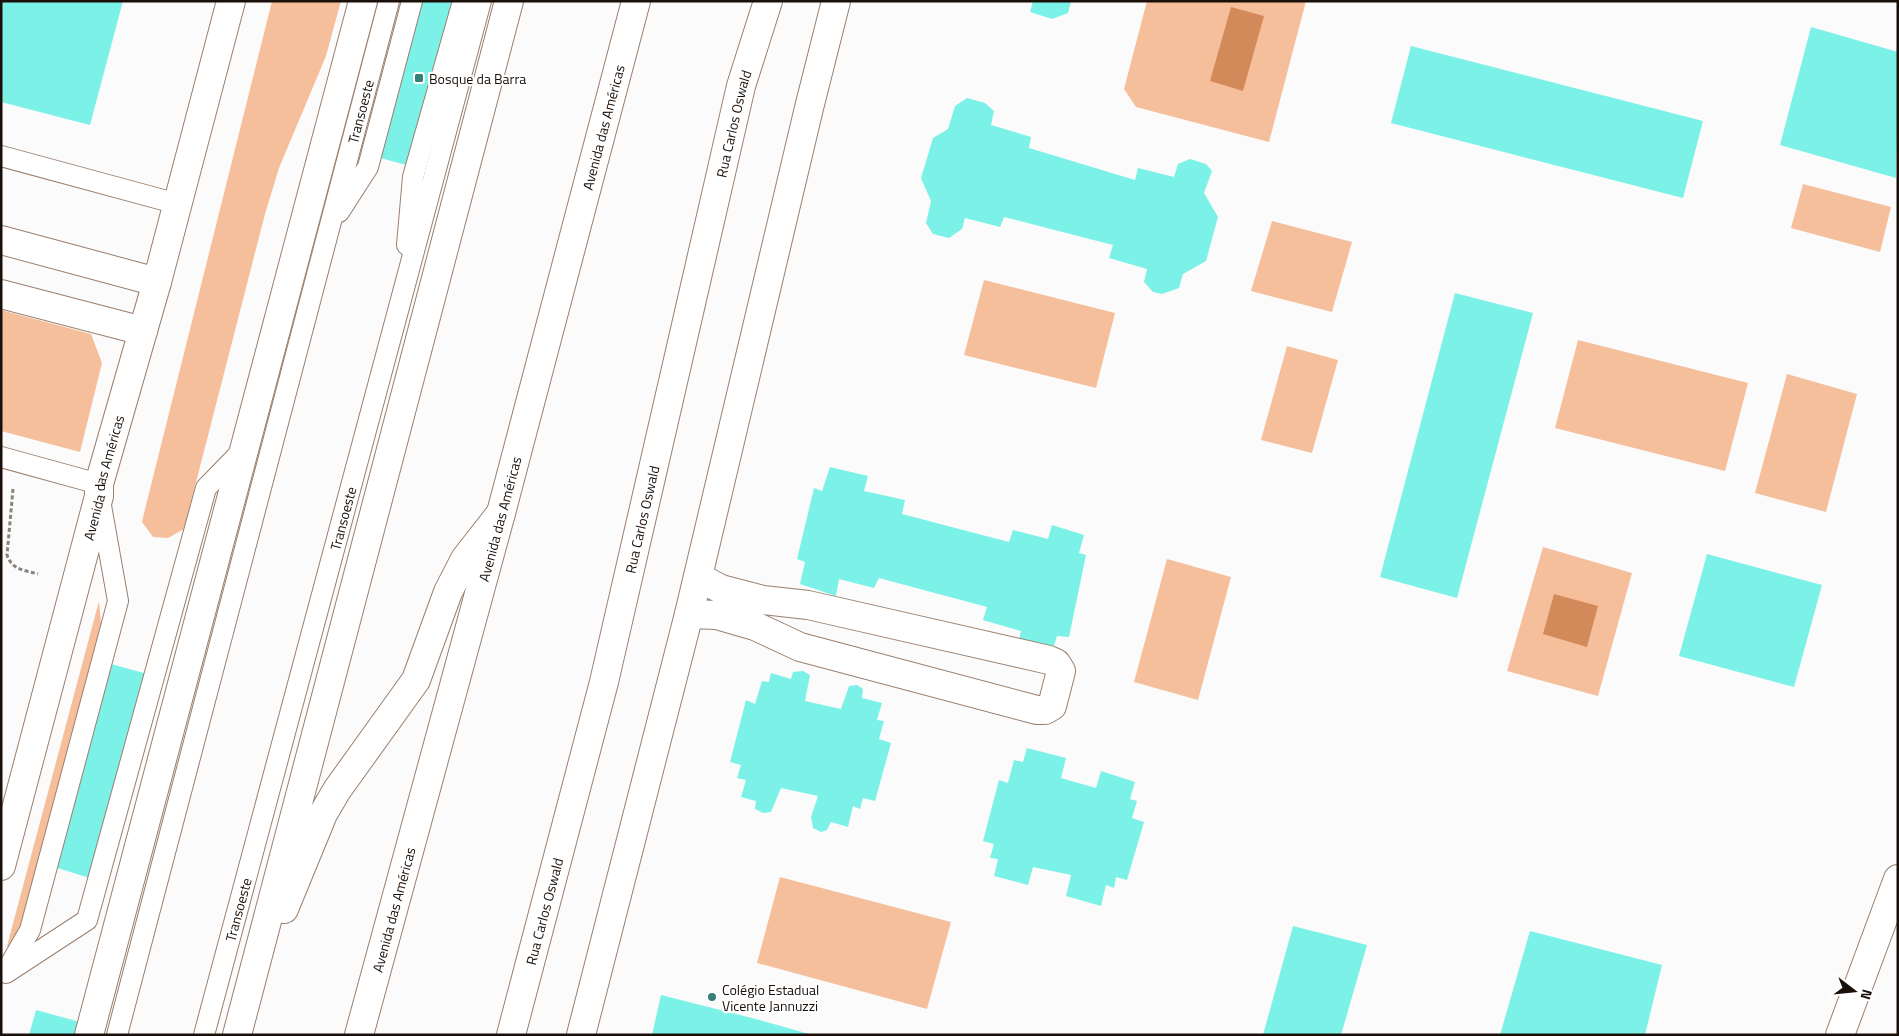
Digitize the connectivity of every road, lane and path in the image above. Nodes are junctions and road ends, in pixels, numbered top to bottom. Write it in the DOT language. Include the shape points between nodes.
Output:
graph roads {
  1 [pos="231,1"];
  2 [pos="363,1"];
  3 [pos="389,1"];
  4 [pos="412,1"];
  5 [pos="463,1"];
  6 [pos="481,1"];
  7 [pos="509,1"];
  8 [pos="636,1"];
  9 [pos="768,1"];
  10 [pos="836,1"];
  11 [pos="1,156"];
  12 [pos="178,204"];
  13 [pos="328,229"];
  14 [pos="1,240"];
  15 [pos="157,282"];
  16 [pos="404,289"];
  17 [pos="1,294"];
  18 [pos="143,331"];
  19 [pos="244,450"];
  20 [pos="1,456"];
  21 [pos="10,485"];
  22 [pos="99,490"];
  23 [pos="501,513"];
  24 [pos="38,574"];
  25 [pos="698,577"];
  26 [pos="689,614"];
  27 [pos="2,858"];
  28 [pos="1898,879"];
  29 [pos="255,967"];
  30 [pos="3,975"];
  31 [pos="89,1035"];
  32 [pos="117,1035"];
  33 [pos="204,1035"];
  34 [pos="237,1035"];
  35 [pos="359,1035"];
  36 [pos="511,1035"];
  37 [pos="581,1035"];
  38 [pos="1840,1035"];
  1 -- 12 [label="main road, Avenida das Américas"];
  2 -- 19 [label="main road"];
  3 -- 13 [label="lane, Transoeste"];
  4 -- 13 [label="lane" via="368,167"];
  5 -- 16 [label="lane" via="413,178"];
  6 -- 16 [label="lane, Transoeste"];
  7 -- 29 [label="main road"];
  8 -- 23 [label="main road, Avenida das Américas"];
  9 -- 36 [label="main road, Rua Carlos Oswald" via="741,86 604,682"];
  10 -- 25 [label="main road"];
  11 -- 12 [label="lane"];
  12 -- 15 [label="main road, Avenida das Américas"];
  13 -- 32 [label="lane, Transoeste"];
  14 -- 15 [label="main road"];
  15 -- 18 [label="main road, Avenida das Américas"];
  16 -- 33 [label="lane, Transoeste"];
  17 -- 18 [label="main road"];
  18 -- 22 [label="main road, Avenida das Américas"];
  19 -- 30 [label="lane" via="206,488 87,920"];
  19 -- 31 [label="main road"];
  20 -- 22 [label="lane"];
  21 -- 24 [label="path" via="14,496 8,560 14,568"];
  22 -- 27 [label="main road, Avenida das Américas"];
  22 -- 30 [label="lane" via="118,602 30,930"];
  23 -- 29 [label="main road" via="466,559 448,592 416,680 328,806 291,895"];
  23 -- 35 [label="main road, Avenida das Américas"];
  25 -- 26 [label="main road"];
  25 -- 26 [label="main road" via="721,589 762,600 808,605 1049,660 1056,663 1061,671 1052,706 1037,710 800,647 755,626 717,615"];
  26 -- 37 [label="main road"];
  28 -- 38 [label="main road"];
  29 -- 34 [label="main road"];
}
